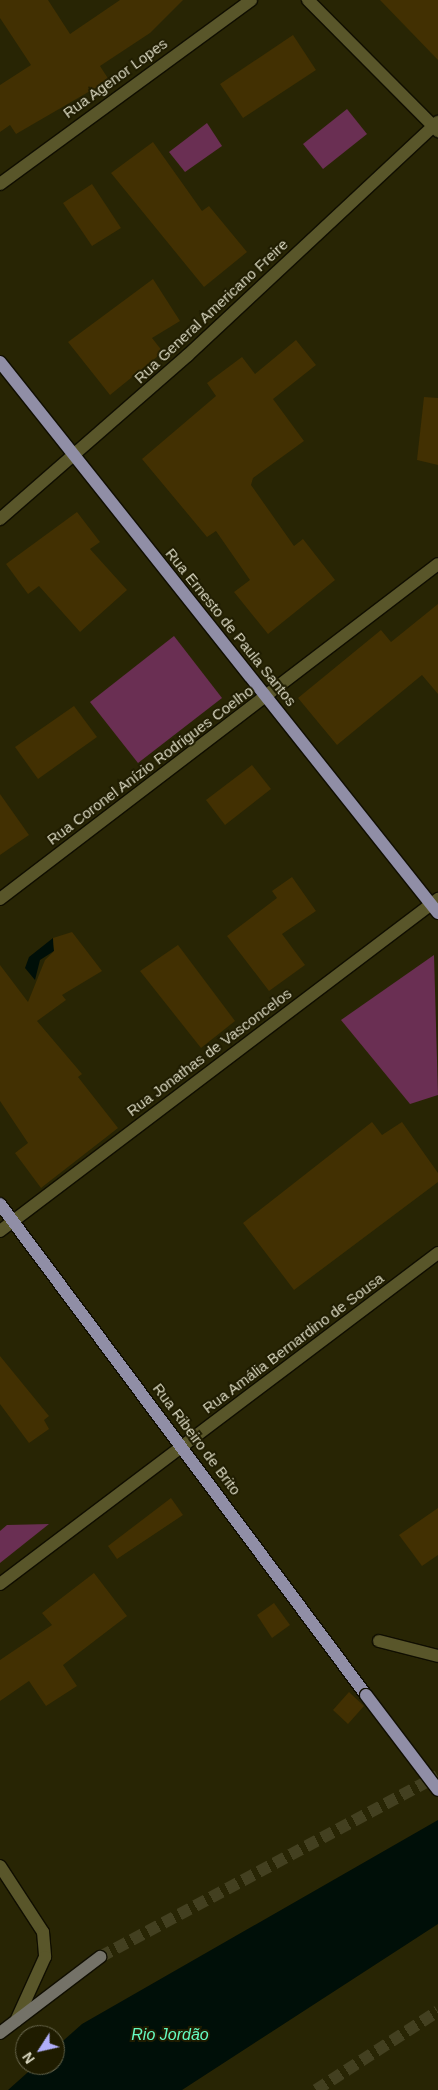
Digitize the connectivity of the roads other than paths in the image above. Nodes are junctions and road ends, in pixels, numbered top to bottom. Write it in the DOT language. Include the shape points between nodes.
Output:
graph roads {
  1 [pos="251,0"];
  2 [pos="308,0"];
  3 [pos="436,126"];
  4 [pos="0,184"];
  5 [pos="0,362"];
  6 [pos="73,457"];
  7 [pos="0,519"];
  8 [pos="438,564"];
  9 [pos="267,697"];
  10 [pos="0,899"];
  11 [pos="436,905"];
  12 [pos="0,1204"];
  13 [pos="13,1222"];
  14 [pos="0,1231"];
  15 [pos="438,1253"];
  16 [pos="182,1447"];
  17 [pos="0,1584"];
  18 [pos="379,1641"];
  19 [pos="438,1656"];
  20 [pos="438,1790"];
  21 [pos="0,1866"];
  22 [pos="100,1957"];
  23 [pos="16,2022"];
  24 [pos="0,2033"];
  1 -- 4 [label="street, Rua Agenor Lopes"];
  2 -- 3 [label="street"];
  3 -- 6 [label="street, Rua General Americano Freire"];
  5 -- 6 [label="main road, Rua Ernesto de Paula Santos"];
  6 -- 7 [label="street, Rua General Americano Freire"];
  6 -- 9 [label="main road, Rua Ernesto de Paula Santos"];
  8 -- 9 [label="street, Rua Coronel Anízio Rodrigues Coelho"];
  9 -- 10 [label="street, Rua Coronel Anízio Rodrigues Coelho"];
  9 -- 11 [label="main road, Rua Ernesto de Paula Santos"];
  11 -- 13 [label="street, Rua Jonathas de Vasconcelos"];
  12 -- 13 [label="main road, Rua Ribeiro de Brito"];
  13 -- 14 [label="street, Rua Jonathas de Vasconcelos"];
  13 -- 16 [label="main road, Rua Ribeiro de Brito"];
  15 -- 16 [label="street, Rua Amália Bernardino de Sousa"];
  16 -- 17 [label="street, Rua Amália Bernardino de Sousa"];
  16 -- 20 [label="main road, Rua Ribeiro de Brito, bridge"];
  18 -- 19 [label="street"];
  21 -- 23 [label="street" via="43,1932 45,1957"];
  22 -- 23 [label="main road"];
  23 -- 24 [label="main road"];
}
